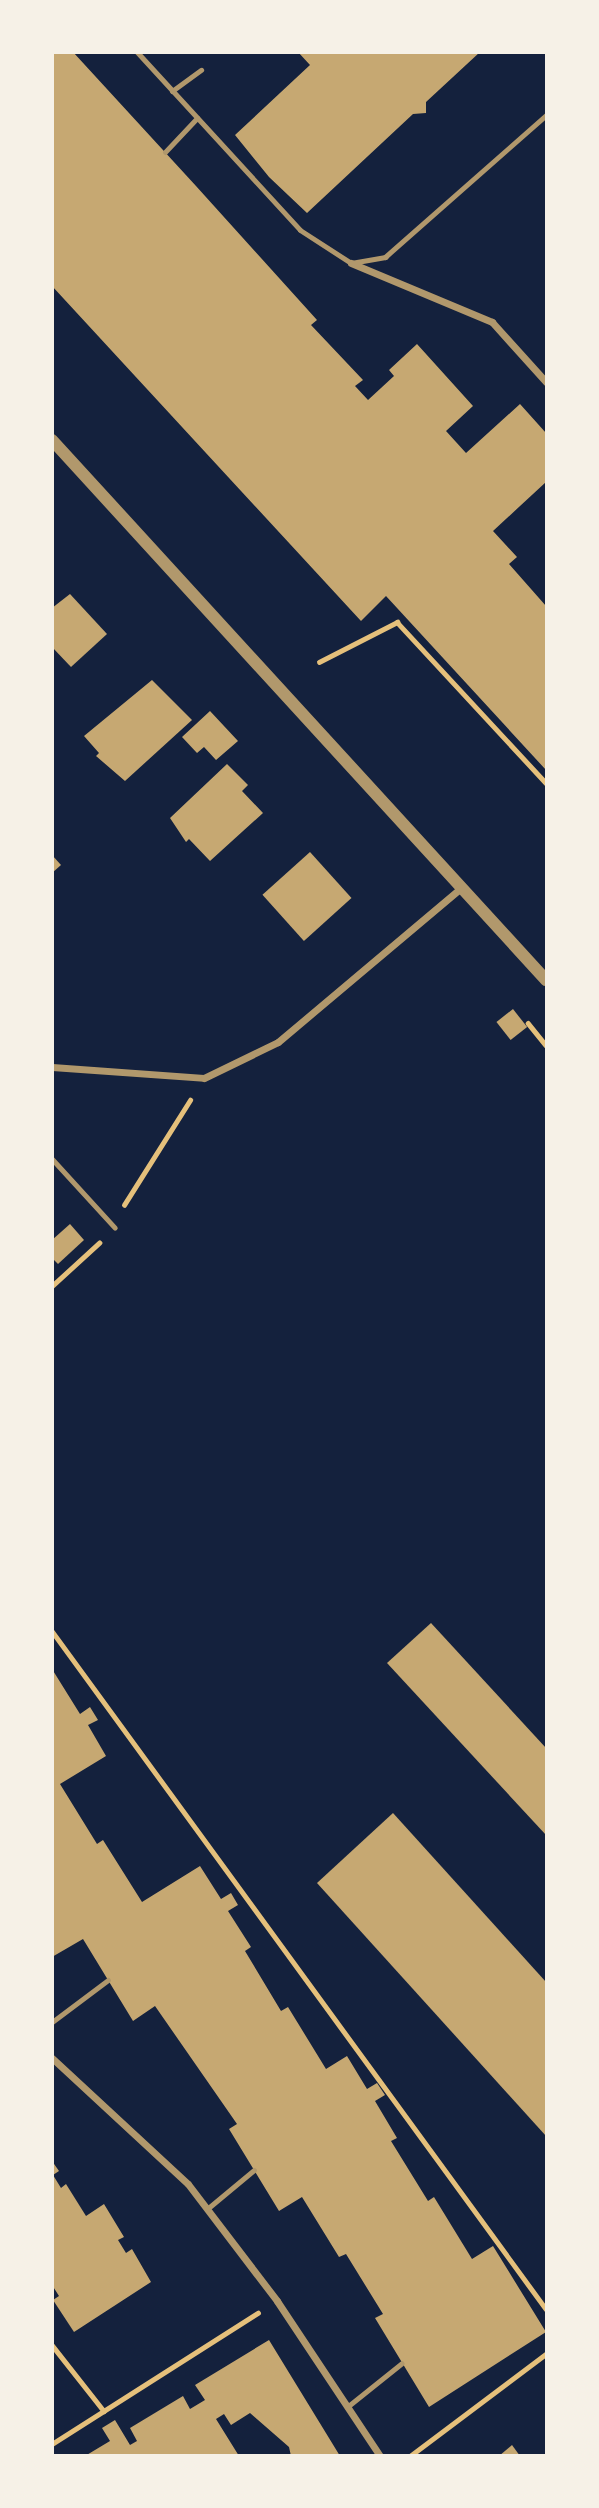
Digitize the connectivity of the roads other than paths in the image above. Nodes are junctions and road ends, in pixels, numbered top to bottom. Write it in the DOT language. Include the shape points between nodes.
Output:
graph roads {
  1 [pos="137,52"];
  2 [pos="201,70"];
  3 [pos="172,91"];
  4 [pos="547,115"];
  5 [pos="197,118"];
  6 [pos="165,152"];
  7 [pos="351,262"];
  8 [pos="547,382"];
  9 [pos="52,440"];
  10 [pos="462,887"];
  11 [pos="547,980"];
  12 [pos="52,1067"];
  13 [pos="52,1159"];
  14 [pos="115,1228"];
  15 [pos="108,1980"];
  16 [pos="52,2022"];
  17 [pos="52,2058"];
  18 [pos="254,2170"];
  19 [pos="207,2209"];
  20 [pos="402,2363"];
  21 [pos="347,2407"];
  22 [pos="380,2455"];
  1 -- 3 [label="lane"];
  2 -- 3 [label="lane"];
  3 -- 5 [label="lane"];
  4 -- 7 [label="lane" via="385,257"];
  5 -- 6 [label="lane"];
  5 -- 7 [label="lane" via="300,230"];
  7 -- 8 [label="street" via="492,322"];
  9 -- 10 [label="street"];
  10 -- 11 [label="street"];
  10 -- 12 [label="street" via="278,1042 204,1078"];
  13 -- 14 [label="lane"];
  15 -- 16 [label="lane"];
  17 -- 19 [label="street" via="188,2184"];
  18 -- 19 [label="lane"];
  19 -- 21 [label="street" via="277,2301"];
  20 -- 21 [label="lane"];
  21 -- 22 [label="street"];
}
